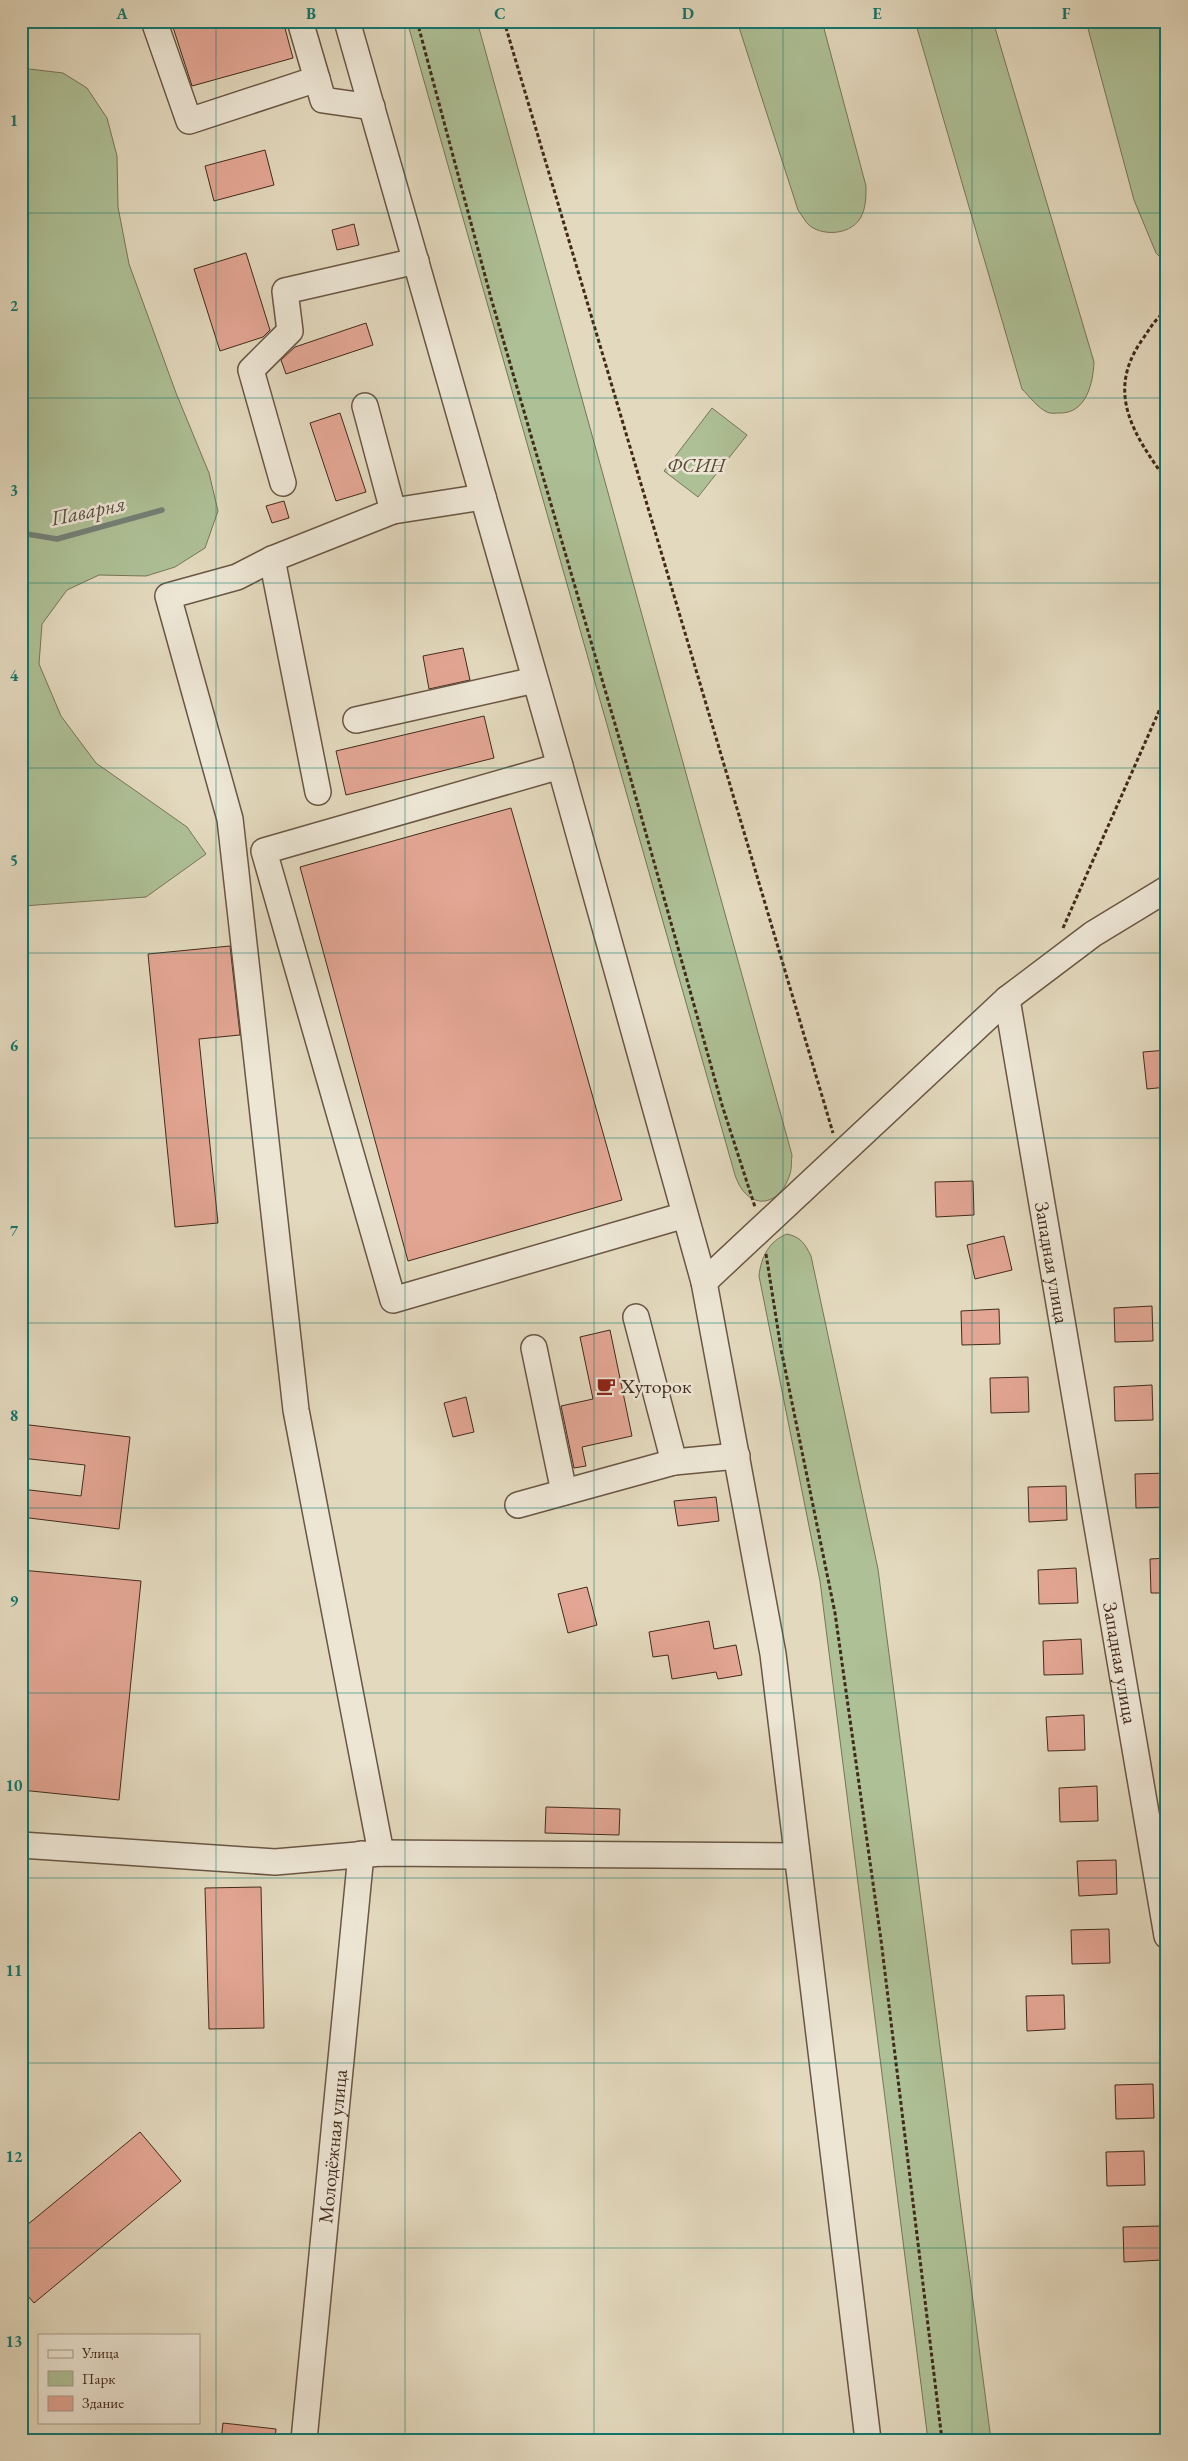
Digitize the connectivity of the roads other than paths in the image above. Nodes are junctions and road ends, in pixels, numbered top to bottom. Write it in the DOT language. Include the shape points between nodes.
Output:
graph roads {
  1 [pos="154,21"];
  2 [pos="300,21"];
  3 [pos="347,21"];
  4 [pos="317,79"];
  5 [pos="372,108"];
  6 [pos="416,261"];
  7 [pos="365,406"];
  8 [pos="283,483"];
  9 [pos="483,497"];
  10 [pos="392,511"];
  11 [pos="272,559"];
  12 [pos="535,680"];
  13 [pos="356,720"];
  14 [pos="560,766"];
  15 [pos="318,792"];
  16 [pos="1167,888"];
  17 [pos="1007,999"];
  18 [pos="685,1215"];
  19 [pos="704,1282"];
  20 [pos="636,1317"];
  21 [pos="534,1348"];
  22 [pos="737,1456"];
  23 [pos="674,1462"];
  24 [pos="564,1492"];
  25 [pos="518,1505"];
  26 [pos="21,1845"];
  27 [pos="371,1853"];
  28 [pos="797,1856"];
  29 [pos="1167,1936"];
  30 [pos="304,2440"];
  31 [pos="868,2440"];
  1 -- 4 [label="street" via="189,121"];
  2 -- 4 [label="street"];
  3 -- 5 [label="street"];
  4 -- 5 [label="street" via="323,100"];
  5 -- 6 [label="street"];
  6 -- 8 [label="street" via="286,291 290,331 251,370"];
  6 -- 9 [label="street"];
  7 -- 10 [label="street"];
  9 -- 10 [label="street"];
  9 -- 12 [label="street"];
  10 -- 11 [label="street"];
  11 -- 15 [label="street"];
  11 -- 27 [label="street, Молодёжная улица" via="237,577 168,596 230,819 296,1410"];
  12 -- 13 [label="street"];
  12 -- 14 [label="street"];
  14 -- 18 [label="street"];
  14 -- 18 [label="street" via="264,851 393,1300"];
  16 -- 17 [label="street" via="1093,934"];
  17 -- 19 [label="street"];
  17 -- 29 [label="street, Западная улица"];
  18 -- 19 [label="street"];
  19 -- 22 [label="street"];
  20 -- 23 [label="street"];
  21 -- 24 [label="street"];
  22 -- 23 [label="street"];
  22 -- 28 [label="street" via="773,1654"];
  23 -- 24 [label="street"];
  24 -- 25 [label="street"];
  26 -- 27 [label="street" via="275,1862"];
  27 -- 28 [label="street"];
  27 -- 30 [label="street, Молодёжная улица"];
  28 -- 31 [label="street"];
}
